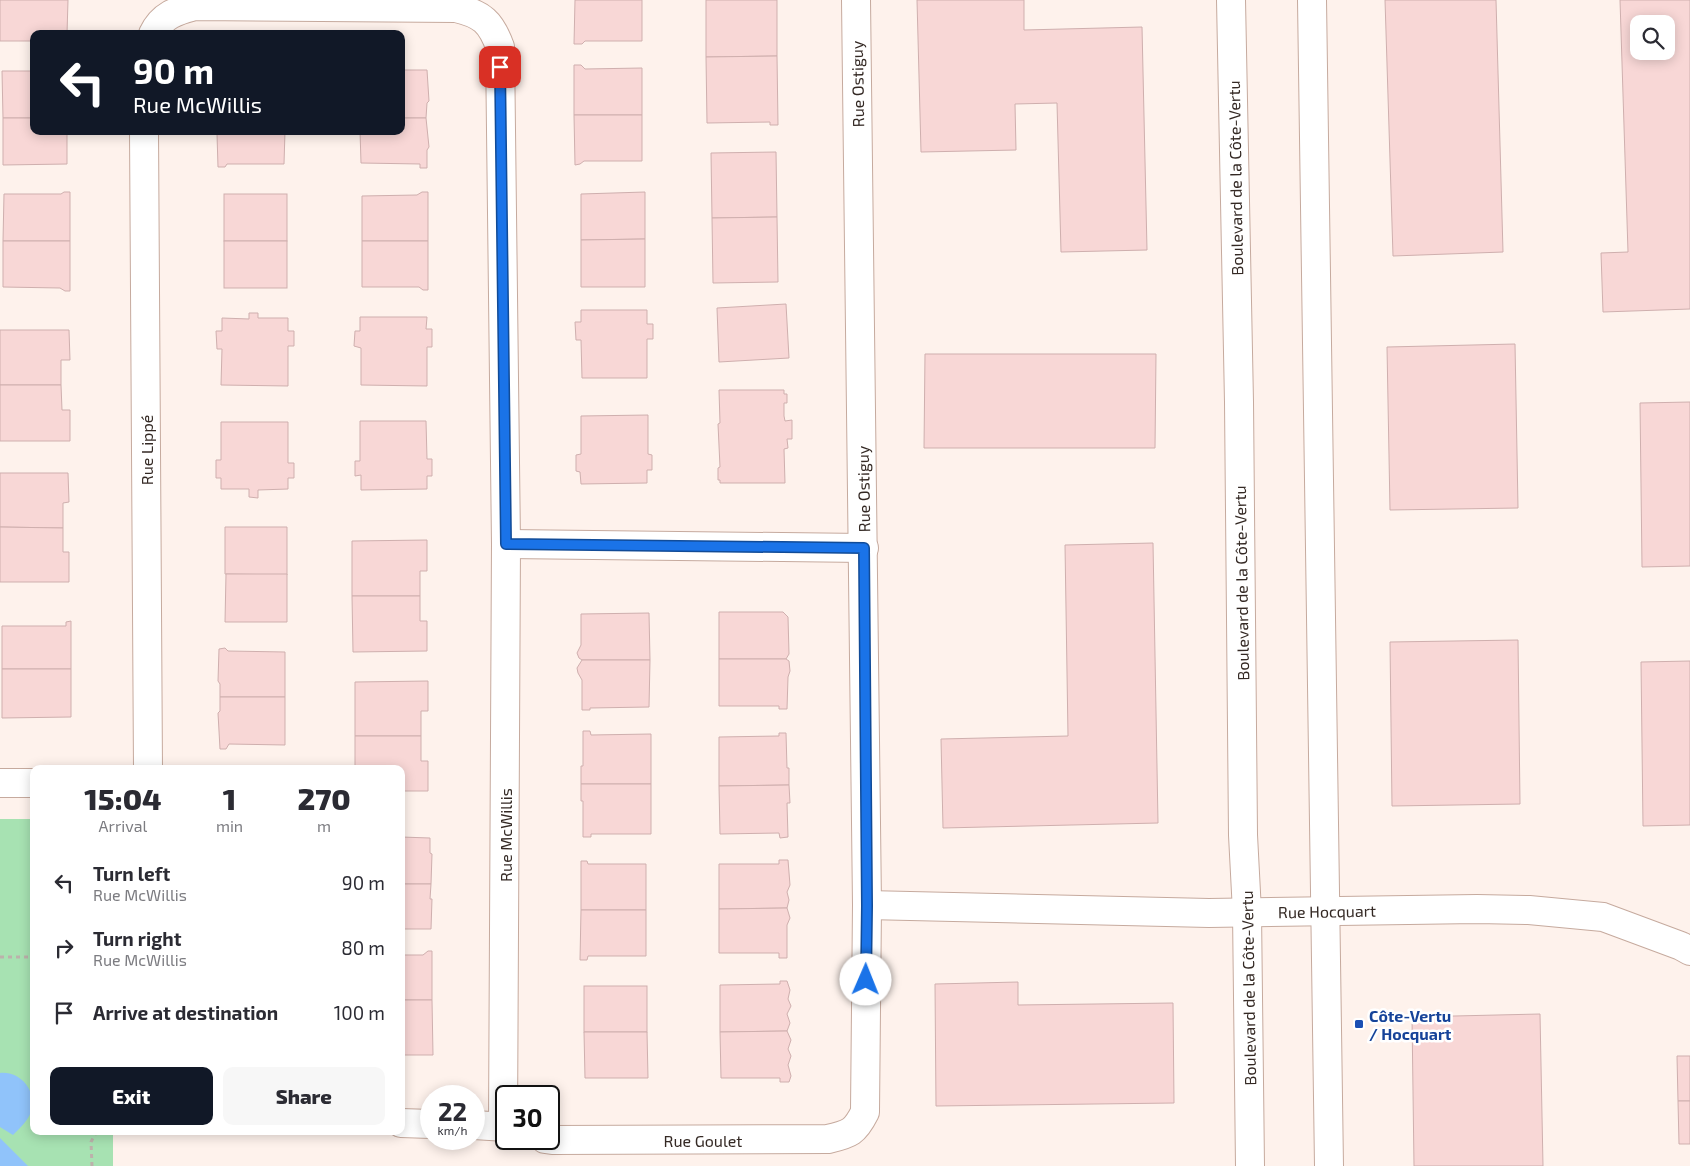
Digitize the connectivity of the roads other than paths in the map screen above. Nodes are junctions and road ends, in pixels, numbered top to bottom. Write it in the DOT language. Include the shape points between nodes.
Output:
graph roads {
  1 [pos="856,0"];
  2 [pos="1231,0"];
  3 [pos="1312,0"];
  4 [pos="154,30"];
  5 [pos="144,135"];
  6 [pos="506,544"];
  7 [pos="864,548"];
  8 [pos="148,765"];
  9 [pos="0,783"];
  10 [pos="30,783"];
  11 [pos="867,906"];
  12 [pos="1247,912"];
  13 [pos="1326,912"];
  14 [pos="1690,951"];
  15 [pos="505,1085"];
  16 [pos="405,1123"];
  17 [pos="420,1124"];
  18 [pos="858,1127"];
  19 [pos="560,1140"];
  20 [pos="1250,1166"];
  21 [pos="1330,1166"];
  1 -- 7 [label="street, Rue Ostiguy"];
  2 -- 12 [label="street, Boulevard de la Côte-Vertu" via="1243,835"];
  3 -- 13 [label="street"];
  4 -- 6 [label="street, Rue McWillis" via="174,11 195,6 456,8 472,11 494,32 500,47"];
  5 -- 8 [label="street, Rue Lippé"];
  6 -- 7 [label="street"];
  6 -- 15 [label="street, Rue McWillis"];
  7 -- 11 [label="street, Rue Ostiguy"];
  9 -- 10 [label="street"];
  11 -- 12 [label="street, Rue Hocquart"];
  11 -- 18 [label="street, Rue Ostiguy" via="865,1112"];
  12 -- 13 [label="street, Rue Hocquart"];
  12 -- 20 [label="street, Boulevard de la Côte-Vertu"];
  13 -- 14 [label="street, Rue Hocquart" via="1477,909 1603,917"];
  13 -- 21 [label="street"];
  16 -- 17 [label="street"];
  18 -- 19 [label="street, Rue Goulet" via="845,1135 828,1139"];
}
